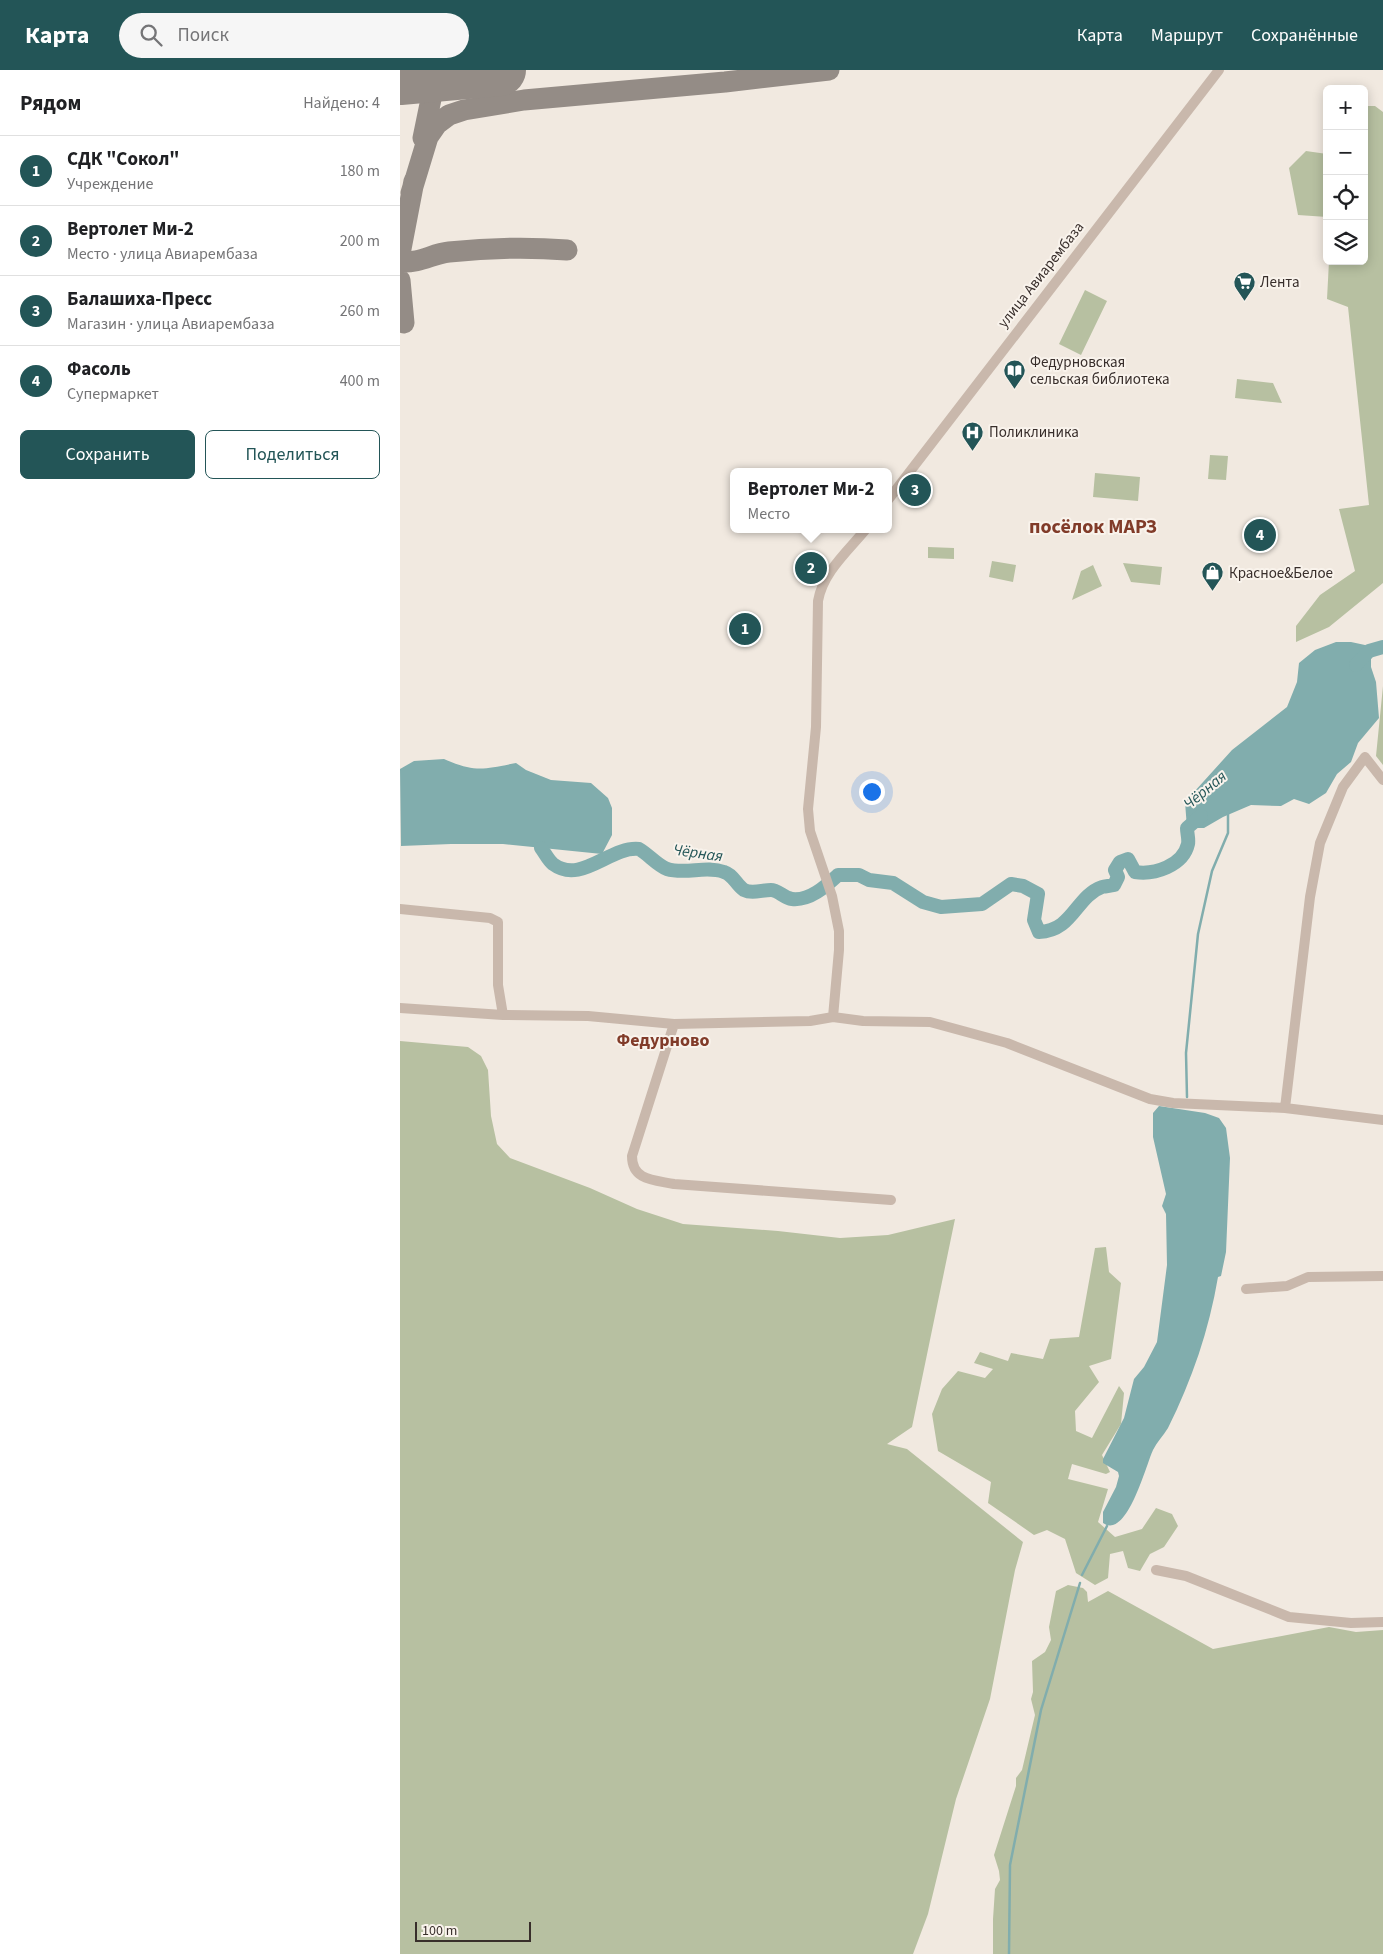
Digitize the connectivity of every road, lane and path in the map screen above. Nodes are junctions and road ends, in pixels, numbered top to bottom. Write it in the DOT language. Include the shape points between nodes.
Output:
graph roads {
  1 [pos="1219,70"];
  2 [pos="892,495"];
  3 [pos="863,533"];
  4 [pos="1383,780"];
  5 [pos="400,909"];
  6 [pos="400,1008"];
  7 [pos="503,1014"];
  8 [pos="833,1017"];
  9 [pos="674,1024"];
  10 [pos="1285,1108"];
  11 [pos="1383,1120"];
  12 [pos="891,1200"];
  13 [pos="1383,1276"];
  14 [pos="1246,1289"];
  15 [pos="1156,1570"];
  16 [pos="1383,1622"];
  1 -- 2 [label="street, улица Авиарембаза"];
  3 -- 8 [label="street" via="828,575 820,591 818,606 816,727 808,809 814,844 832,896 839,931"];
  4 -- 10 [label="street" via="1366,757 1343,787 1320,844 1310,897"];
  5 -- 7 [label="street" via="490,918 498,922 498,985"];
  6 -- 7 [label="street"];
  7 -- 9 [label="street" via="588,1016"];
  8 -- 9 [label="street" via="810,1021"];
  8 -- 10 [label="street" via="942,1024 1007,1043 1150,1099"];
  9 -- 12 [label="street" via="632,1156 636,1172 674,1184"];
  10 -- 11 [label="street"];
  13 -- 14 [label="street" via="1308,1276 1287,1286"];
  15 -- 16 [label="street" via="1186,1576 1289,1617"];
}
